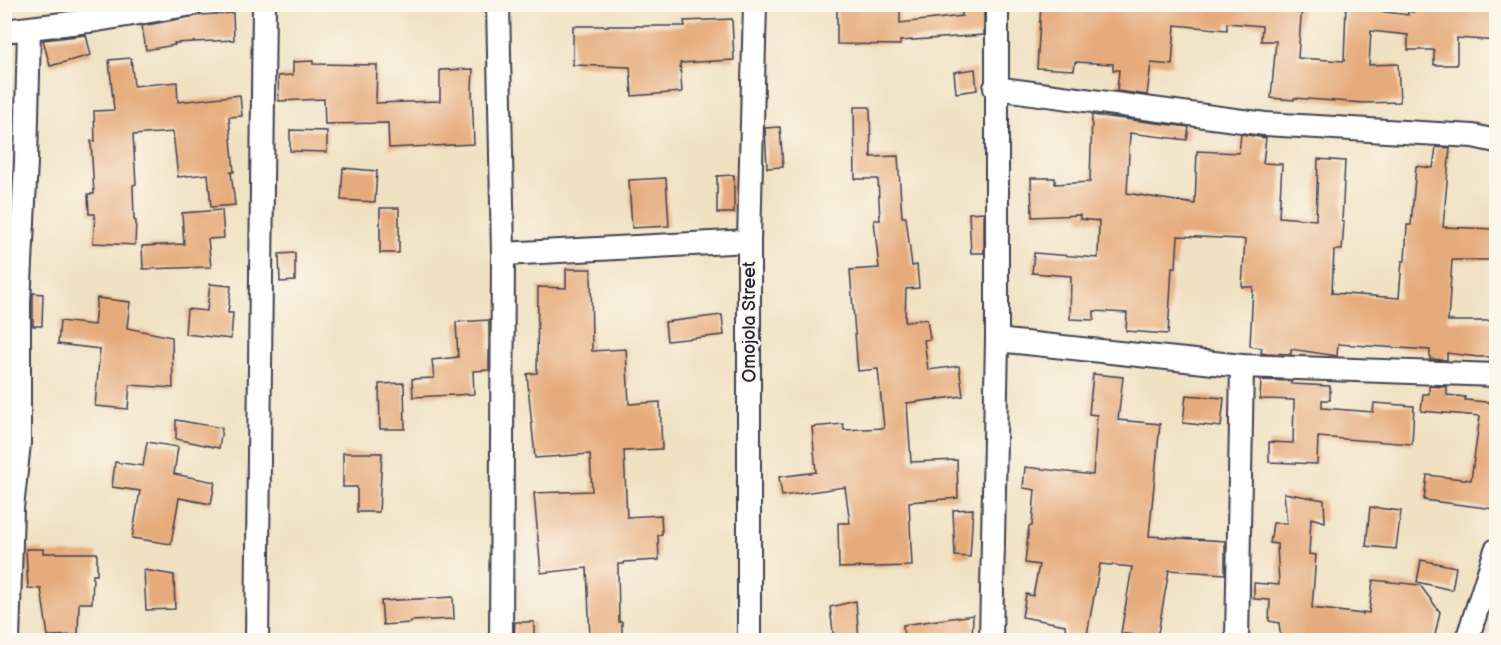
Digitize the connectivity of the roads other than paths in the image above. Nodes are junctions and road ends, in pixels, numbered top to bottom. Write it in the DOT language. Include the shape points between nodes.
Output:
graph roads {
  1 [pos="193,4"];
  2 [pos="264,4"];
  3 [pos="498,4"];
  4 [pos="755,4"];
  5 [pos="997,4"];
  6 [pos="29,29"];
  7 [pos="4,32"];
  8 [pos="995,88"];
  9 [pos="1497,141"];
  10 [pos="749,241"];
  11 [pos="503,254"];
  12 [pos="997,340"];
  13 [pos="1242,366"];
  14 [pos="1493,378"];
  15 [pos="1497,550"];
  16 [pos="8,640"];
  17 [pos="257,640"];
  18 [pos="501,640"];
  19 [pos="749,640"];
  20 [pos="991,640"];
  21 [pos="1238,640"];
  22 [pos="1467,640"];
  1 -- 6 [label="street"];
  2 -- 17 [label="street"];
  3 -- 11 [label="street"];
  4 -- 10 [label="street, Omojola Street"];
  5 -- 8 [label="street"];
  6 -- 7 [label="street"];
  6 -- 16 [label="street" via="19,303 19,443 12,508"];
  8 -- 9 [label="street" via="1265,124 1473,136"];
  8 -- 12 [label="street"];
  10 -- 11 [label="street"];
  10 -- 19 [label="street, Omojola Street"];
  11 -- 18 [label="street"];
  12 -- 13 [label="street"];
  12 -- 20 [label="street"];
  13 -- 14 [label="street"];
  13 -- 21 [label="street"];
  15 -- 22 [label="street"];
}
